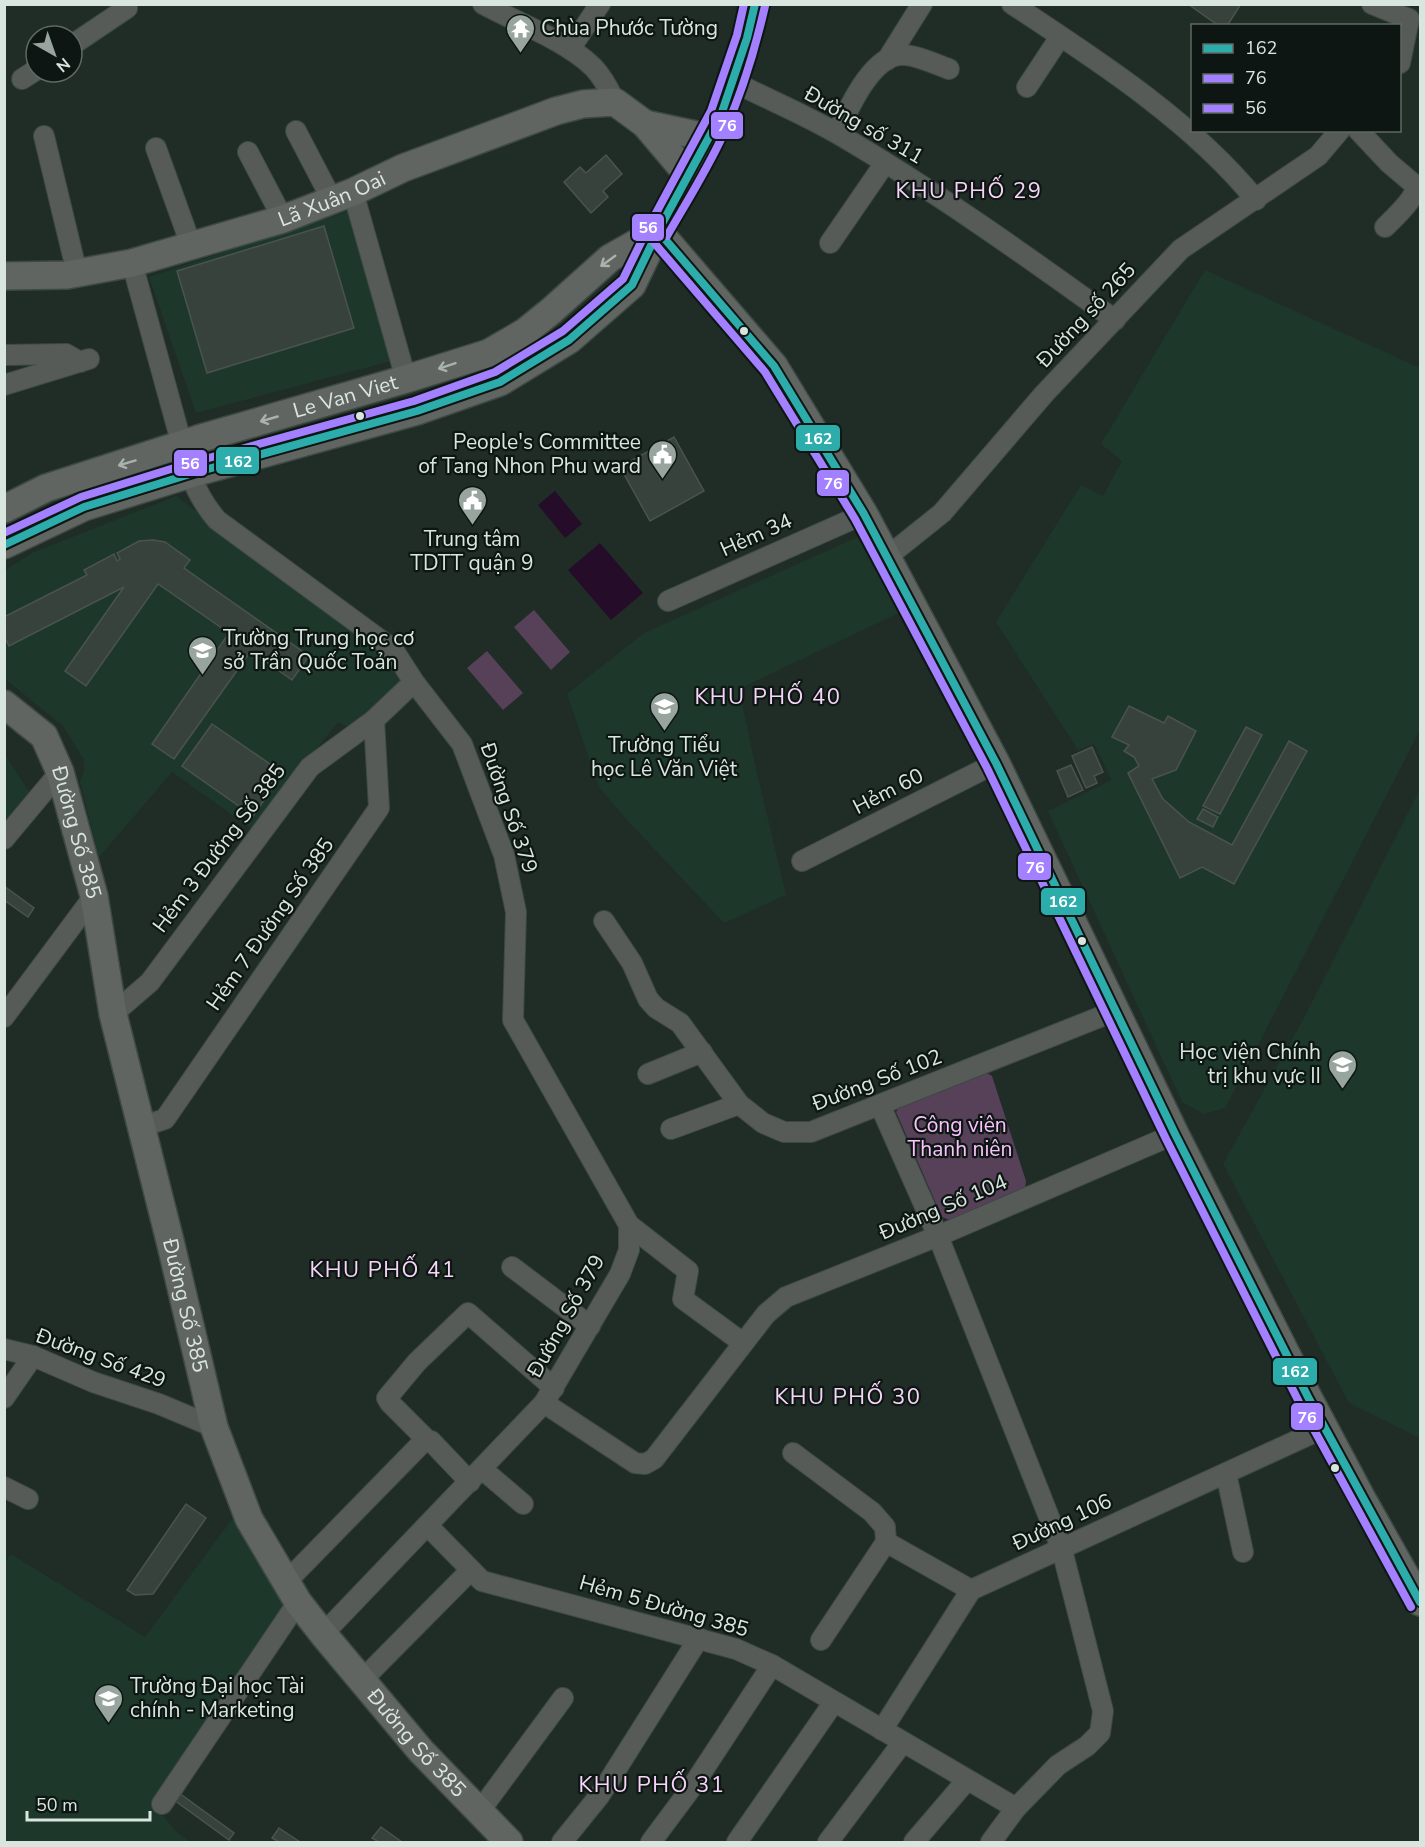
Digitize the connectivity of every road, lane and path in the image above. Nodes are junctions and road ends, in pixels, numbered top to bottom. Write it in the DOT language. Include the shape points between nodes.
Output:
graph roads {
  1 [pos="126,4"];
  2 [pos="483,4"];
  3 [pos="600,4"];
  4 [pos="755,4"];
  5 [pos="922,4"];
  6 [pos="1012,4"];
  7 [pos="1372,4"];
  8 [pos="1415,18"];
  9 [pos="84,37"];
  10 [pos="1060,37"];
  11 [pos="570,49"];
  12 [pos="887,60"];
  13 [pos="1401,60"];
  14 [pos="949,69"];
  15 [pos="732,81"];
  16 [pos="1027,87"];
  17 [pos="615,102"];
  18 [pos="645,124"];
  19 [pos="296,131"];
  20 [pos="1338,132"];
  21 [pos="1360,132"];
  22 [pos="837,133"];
  23 [pos="44,136"];
  24 [pos="710,138"];
  25 [pos="156,148"];
  26 [pos="248,152"];
  27 [pos="885,163"];
  28 [pos="689,176"];
  29 [pos="343,196"];
  30 [pos="1256,200"];
  31 [pos="283,219"];
  32 [pos="1385,227"];
  33 [pos="658,231"];
  34 [pos="830,243"];
  35 [pos="191,245"];
  36 [pos="132,263"];
  37 [pos="78,273"];
  38 [pos="4,276"];
  39 [pos="1115,320"];
  40 [pos="4,355"];
  41 [pos="406,379"];
  42 [pos="4,385"];
  43 [pos="417,411"];
  44 [pos="182,445"];
  45 [pos="190,474"];
  46 [pos="4,509"];
  47 [pos="864,514"];
  48 [pos="4,545"];
  49 [pos="887,557"];
  50 [pos="668,601"];
  51 [pos="414,682"];
  52 [pos="4,704"];
  53 [pos="374,720"];
  54 [pos="996,763"];
  55 [pos="60,772"];
  56 [pos="4,839"];
  57 [pos="802,861"];
  58 [pos="94,896"];
  59 [pos="604,921"];
  60 [pos="1115,1011"];
  61 [pos="112,1014"];
  62 [pos="4,1017"];
  63 [pos="702,1052"];
  64 [pos="648,1074"];
  65 [pos="739,1104"];
  66 [pos="880,1105"];
  67 [pos="141,1127"];
  68 [pos="671,1129"];
  69 [pos="1175,1134"];
  70 [pos="629,1225"];
  71 [pos="938,1236"];
  72 [pos="512,1267"];
  73 [pos="590,1326"];
  74 [pos="743,1343"];
  75 [pos="4,1349"];
  76 [pos="33,1356"];
  77 [pos="549,1396"];
  78 [pos="4,1398"];
  79 [pos="214,1427"];
  80 [pos="1324,1428"];
  81 [pos="427,1440"];
  82 [pos="793,1453"];
  83 [pos="1226,1473"];
  84 [pos="476,1475"];
  85 [pos="4,1487"];
  86 [pos="28,1499"];
  87 [pos="523,1504"];
  88 [pos="428,1526"];
  89 [pos="886,1542"];
  90 [pos="1062,1550"];
  91 [pos="1243,1552"];
  92 [pos="471,1570"];
  93 [pos="971,1590"];
  94 [pos="292,1592"];
  95 [pos="1420,1602"];
  96 [pos="323,1634"];
  97 [pos="699,1638"];
  98 [pos="821,1640"];
  99 [pos="772,1665"];
  100 [pos="362,1680"];
  101 [pos="563,1698"];
  102 [pos="834,1702"];
  103 [pos="882,1730"];
  104 [pos="903,1742"];
  105 [pos="967,1780"];
  106 [pos="162,1804"];
  107 [pos="1016,1808"];
  108 [pos="479,1812"];
  109 [pos="509,1842"];
  110 [pos="562,1842"];
  111 [pos="651,1842"];
  112 [pos="737,1842"];
  113 [pos="828,1842"];
  114 [pos="914,1842"];
  115 [pos="991,1842"];
  1 -- 9 [label="street" via="127,8"];
  2 -- 11 [label="street"];
  3 -- 11 [label="street"];
  4 -- 15 [label="street, Le Van Viet"];
  5 -- 12 [label="street"];
  6 -- 10 [label="street"];
  7 -- 8 [label="street"];
  8 -- 13 [label="street"];
  10 -- 16 [label="street"];
  10 -- 30 [label="street" via="1196,136"];
  11 -- 17 [label="street" via="592,66"];
  12 -- 14 [label="street" via="904,55"];
  12 -- 22 [label="street" via="872,72 855,96"];
  15 -- 22 [label="street, Đường số 311"];
  15 -- 24 [label="street, Le Van Viet"];
  17 -- 18 [label="street"];
  17 -- 29 [label="street, Lã Xuân Oai" via="556,111 403,168"];
  18 -- 24 [label="street"];
  18 -- 28 [label="street"];
  19 -- 29 [label="street"];
  20 -- 30 [label="street, Đường số 265" via="1318,156"];
  21 -- 32 [label="street" via="1416,186 1413,196"];
  22 -- 27 [label="street, Đường số 311"];
  23 -- 37 [label="street"];
  24 -- 28 [label="street, Le Van Viet"];
  25 -- 35 [label="street"];
  26 -- 31 [label="street"];
  27 -- 34 [label="street"];
  27 -- 39 [label="street, Đường số 311" via="1010,244"];
  28 -- 33 [label="street, Le Van Viet"];
  29 -- 31 [label="street, Lã Xuân Oai"];
  29 -- 41 [label="street"];
  30 -- 39 [label="street, Đường số 265" via="1181,249"];
  31 -- 35 [label="street, Lã Xuân Oai"];
  33 -- 41 [label="street, Le Van Viet, one-way" via="610,258 525,332 489,353"];
  33 -- 43 [label="street, Le Van Viet" via="632,285 569,340 500,382"];
  33 -- 47 [label="street" via="774,366"];
  35 -- 36 [label="street, Lã Xuân Oai"];
  36 -- 37 [label="street, Lã Xuân Oai"];
  36 -- 44 [label="street"];
  37 -- 38 [label="street, Lã Xuân Oai"];
  39 -- 49 [label="street, Đường số 265" via="1044,394 942,513"];
  40 -- 42 [label="street" via="66,354 85,360"];
  41 -- 43 [label="street"];
  41 -- 44 [label="street, Le Van Viet, one-way"];
  43 -- 45 [label="street, Le Van Viet"];
  44 -- 45 [label="street"];
  44 -- 46 [label="street, Le Van Viet, one-way" via="46,488"];
  45 -- 48 [label="street, Le Van Viet" via="84,507"];
  45 -- 51 [label="street, Đường Số 379" via="205,506 217,519 386,644"];
  47 -- 49 [label="street"];
  47 -- 50 [label="street, Hẻm 34"];
  49 -- 54 [label="street"];
  51 -- 53 [label="street, Hẻm 3 Đường Số 385"];
  51 -- 70 [label="street, Đường Số 379" via="462,744 504,855 516,912 513,1020"];
  52 -- 55 [label="street, Đường Số 385" via="44,736"];
  53 -- 61 [label="street, Hẻm 3 Đường Số 385" via="310,767 150,982"];
  53 -- 67 [label="street, Hẻm 7 Đường Số 385" via="379,808 165,1119"];
  54 -- 57 [label="street, Hẻm 60"];
  54 -- 60 [label="street"];
  55 -- 56 [label="street"];
  55 -- 58 [label="street, Đường Số 385"];
  58 -- 61 [label="street, Đường Số 385"];
  58 -- 62 [label="street"];
  59 -- 63 [label="street, Đường Số 102" via="632,963 648,999 680,1023"];
  60 -- 66 [label="street, Đường Số 102"];
  60 -- 69 [label="street"];
  61 -- 67 [label="street, Đường Số 385"];
  63 -- 64 [label="street"];
  63 -- 65 [label="street, Đường Số 102"];
  65 -- 66 [label="street, Đường Số 102" via="784,1132 811,1132"];
  65 -- 68 [label="street"];
  66 -- 71 [label="street"];
  67 -- 79 [label="street, Đường Số 385"];
  69 -- 71 [label="street, Đường Số 104"];
  69 -- 80 [label="street"];
  70 -- 73 [label="street, Đường Số 379" via="629,1250 620,1274"];
  70 -- 74 [label="street" via="688,1271 683,1299"];
  71 -- 74 [label="street, Đường Số 104" via="786,1298 765,1314"];
  71 -- 90 [label="street"];
  72 -- 73 [label="street"];
  73 -- 77 [label="street, Đường Số 379"];
  74 -- 77 [label="street, Đường Số 379" via="654,1459 645,1464 635,1463"];
  75 -- 76 [label="street, Đường Số 429"];
  76 -- 78 [label="street"];
  76 -- 79 [label="street, Đường Số 429"];
  77 -- 81 [label="street" via="468,1313 417,1362 387,1398"];
  77 -- 84 [label="street, Đường Số 379"];
  79 -- 94 [label="street, Đường Số 385" via="249,1519"];
  80 -- 83 [label="street, Đường 106"];
  80 -- 95 [label="street"];
  81 -- 84 [label="street"];
  81 -- 94 [label="street"];
  82 -- 89 [label="street" via="872,1512 885,1527"];
  83 -- 90 [label="street, Đường 106"];
  83 -- 91 [label="street"];
  84 -- 87 [label="street"];
  84 -- 88 [label="street, Đường Số 379"];
  85 -- 86 [label="street"];
  88 -- 92 [label="street, Hẻm 5 Đường 385"];
  88 -- 96 [label="street, Đường Số 379"];
  89 -- 93 [label="street"];
  89 -- 98 [label="street"];
  90 -- 93 [label="street, Đường 106"];
  90 -- 107 [label="street" via="1103,1711 1100,1732 1088,1746 1058,1765"];
  92 -- 97 [label="street, Hẻm 5 Đường 385" via="482,1581"];
  92 -- 100 [label="street"];
  93 -- 103 [label="street"];
  94 -- 96 [label="street, Đường Số 385"];
  94 -- 106 [label="street"];
  96 -- 100 [label="street, Đường Số 385"];
  97 -- 99 [label="street, Hẻm 5 Đường 385"];
  97 -- 110 [label="street" via="600,1795"];
  99 -- 102 [label="street, Hẻm 5 Đường 385"];
  99 -- 111 [label="street"];
  100 -- 108 [label="street, Đường Số 385"];
  101 -- 108 [label="street"];
  102 -- 103 [label="street, Hẻm 5 Đường 385"];
  102 -- 112 [label="street"];
  103 -- 104 [label="street, Hẻm 5 Đường 385"];
  104 -- 105 [label="street, Hẻm 5 Đường 385"];
  104 -- 113 [label="street"];
  105 -- 107 [label="street, Hẻm 5 Đường 385"];
  105 -- 114 [label="street"];
  107 -- 115 [label="street"];
  108 -- 109 [label="street, Đường Số 385"];
}
